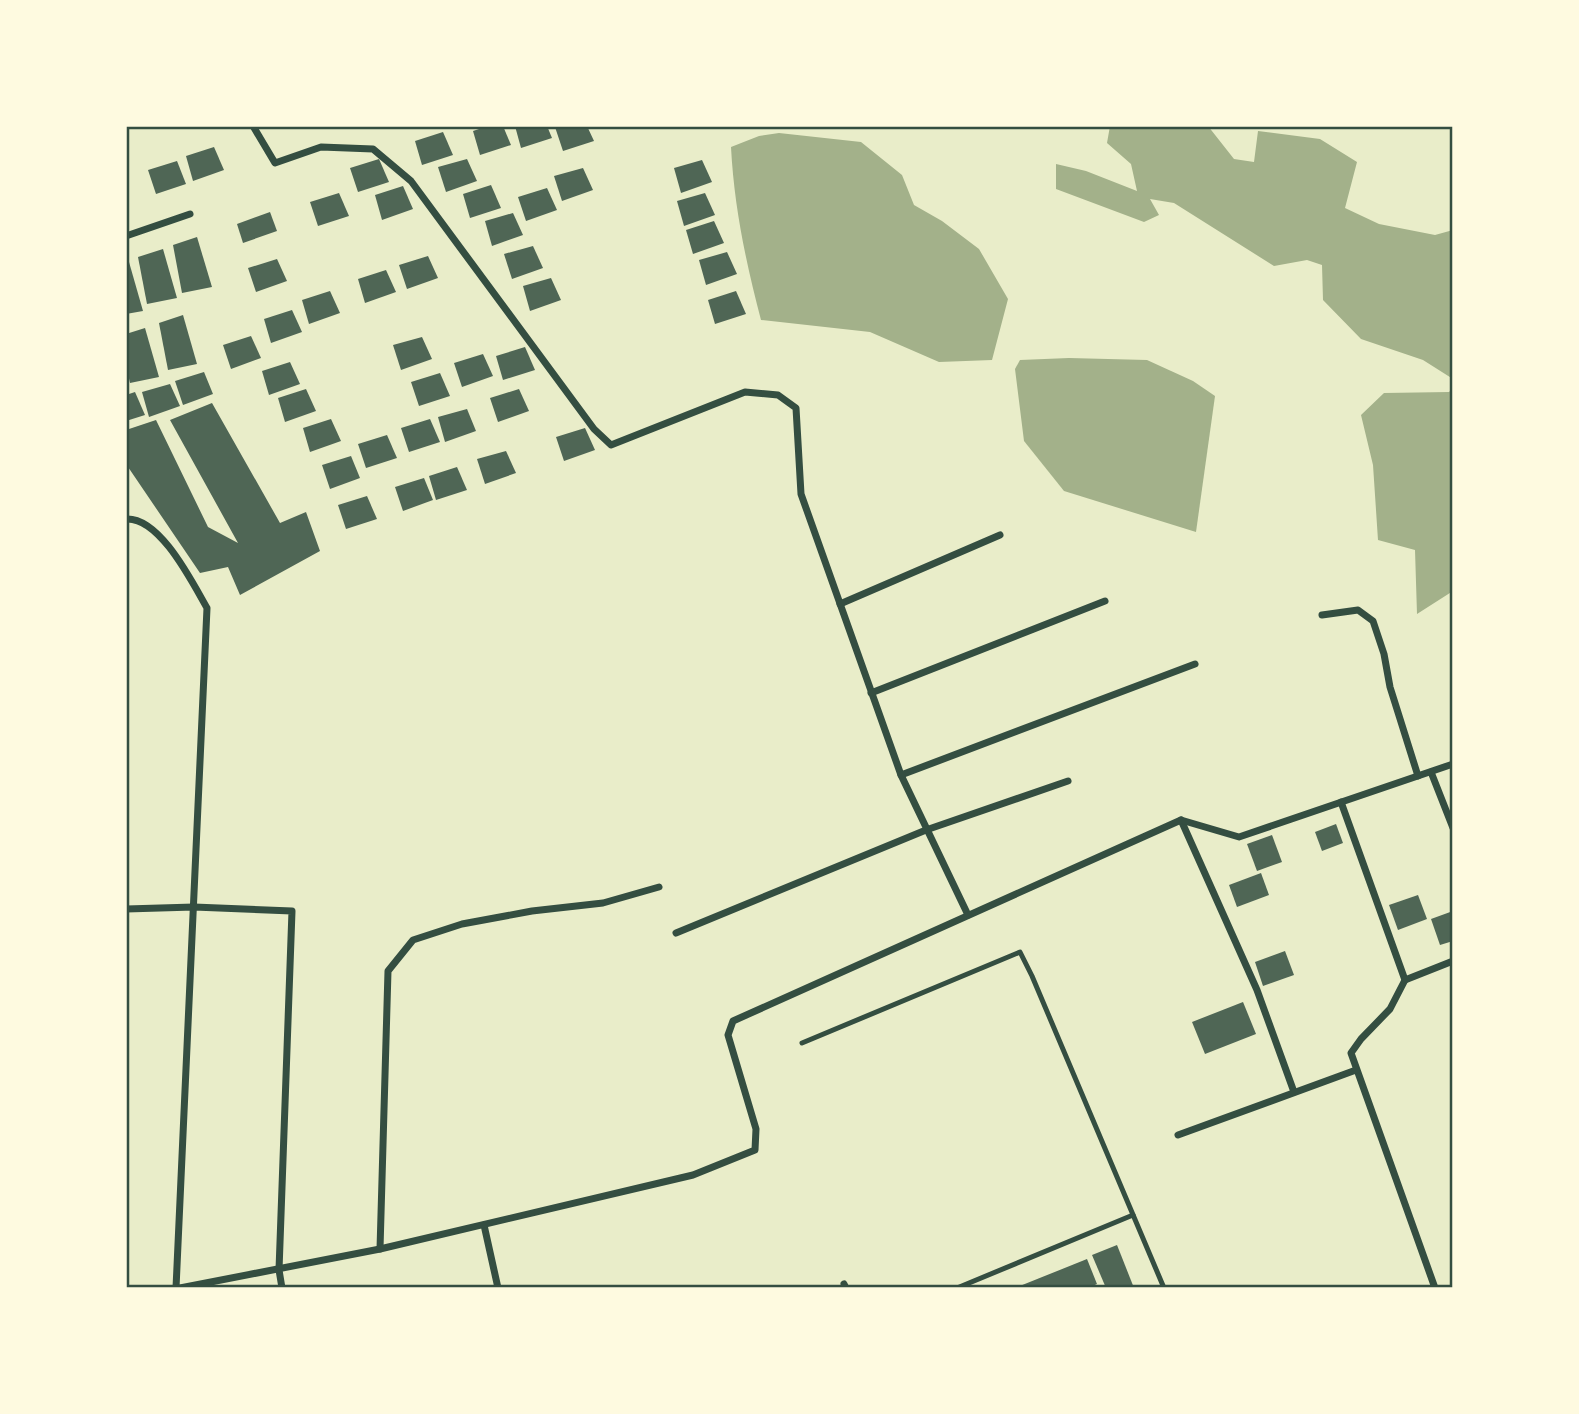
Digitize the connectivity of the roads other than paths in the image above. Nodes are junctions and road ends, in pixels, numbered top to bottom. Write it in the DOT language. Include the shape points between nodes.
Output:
graph roads {
  1 [pos="253,126"];
  2 [pos="190,214"];
  3 [pos="126,236"];
  4 [pos="126,519"];
  5 [pos="1000,535"];
  6 [pos="1105,601"];
  7 [pos="840,604"];
  8 [pos="1322,615"];
  9 [pos="1195,664"];
  10 [pos="871,693"];
  11 [pos="1453,764"];
  12 [pos="1431,772"];
  13 [pos="901,775"];
  14 [pos="1418,776"];
  15 [pos="1068,781"];
  16 [pos="1340,802"];
  17 [pos="1181,820"];
  18 [pos="1453,828"];
  19 [pos="926,830"];
  20 [pos="660,887"];
  21 [pos="194,907"];
  22 [pos="126,909"];
  23 [pos="968,915"];
  24 [pos="676,933"];
  25 [pos="1453,961"];
  26 [pos="1405,980"];
  27 [pos="802,1044"];
  28 [pos="1356,1070"];
  29 [pos="1294,1092"];
  30 [pos="1178,1135"];
  31 [pos="1133,1215"];
  32 [pos="484,1225"];
  33 [pos="380,1249"];
  34 [pos="279,1270"];
  35 [pos="178,1288"];
  36 [pos="282,1288"];
  37 [pos="498,1288"];
  38 [pos="957,1288"];
  39 [pos="1164,1288"];
  40 [pos="1435,1288"];
  1 -- 7 [label="street" via="275,163 321,147 373,149 411,181 594,429 611,445 745,392 778,395 796,408 801,494"];
  2 -- 3 [label="street"];
  4 -- 21 [label="street" via="135,519 162,537 207,608"];
  5 -- 7 [label="street"];
  6 -- 10 [label="street"];
  7 -- 10 [label="street"];
  8 -- 14 [label="street" via="1359,610 1373,621"];
  9 -- 13 [label="street"];
  10 -- 13 [label="street"];
  11 -- 12 [label="street"];
  12 -- 14 [label="street"];
  12 -- 18 [label="street"];
  13 -- 19 [label="street"];
  14 -- 16 [label="street"];
  15 -- 19 [label="street"];
  16 -- 17 [label="street" via="1239,836"];
  16 -- 26 [label="street"];
  17 -- 23 [label="street"];
  17 -- 29 [label="street" via="1257,990"];
  19 -- 23 [label="street"];
  19 -- 24 [label="street"];
  20 -- 33 [label="street" via="603,903 462,924 413,940 388,971"];
  21 -- 22 [label="street"];
  21 -- 34 [label="street" via="292,911"];
  21 -- 35 [label="street"];
  23 -- 32 [label="street" via="733,1021 727,1035 756,1129 755,1150 693,1175"];
  25 -- 26 [label="street"];
  26 -- 28 [label="street" via="1390,1009 1352,1053"];
  27 -- 31 [label="lane" via="1020,952"];
  28 -- 29 [label="street"];
  28 -- 40 [label="street"];
  29 -- 30 [label="street"];
  31 -- 38 [label="lane"];
  31 -- 39 [label="lane"];
  32 -- 33 [label="street"];
  32 -- 37 [label="street"];
  33 -- 34 [label="street"];
  34 -- 35 [label="street"];
  34 -- 36 [label="street"];
}
